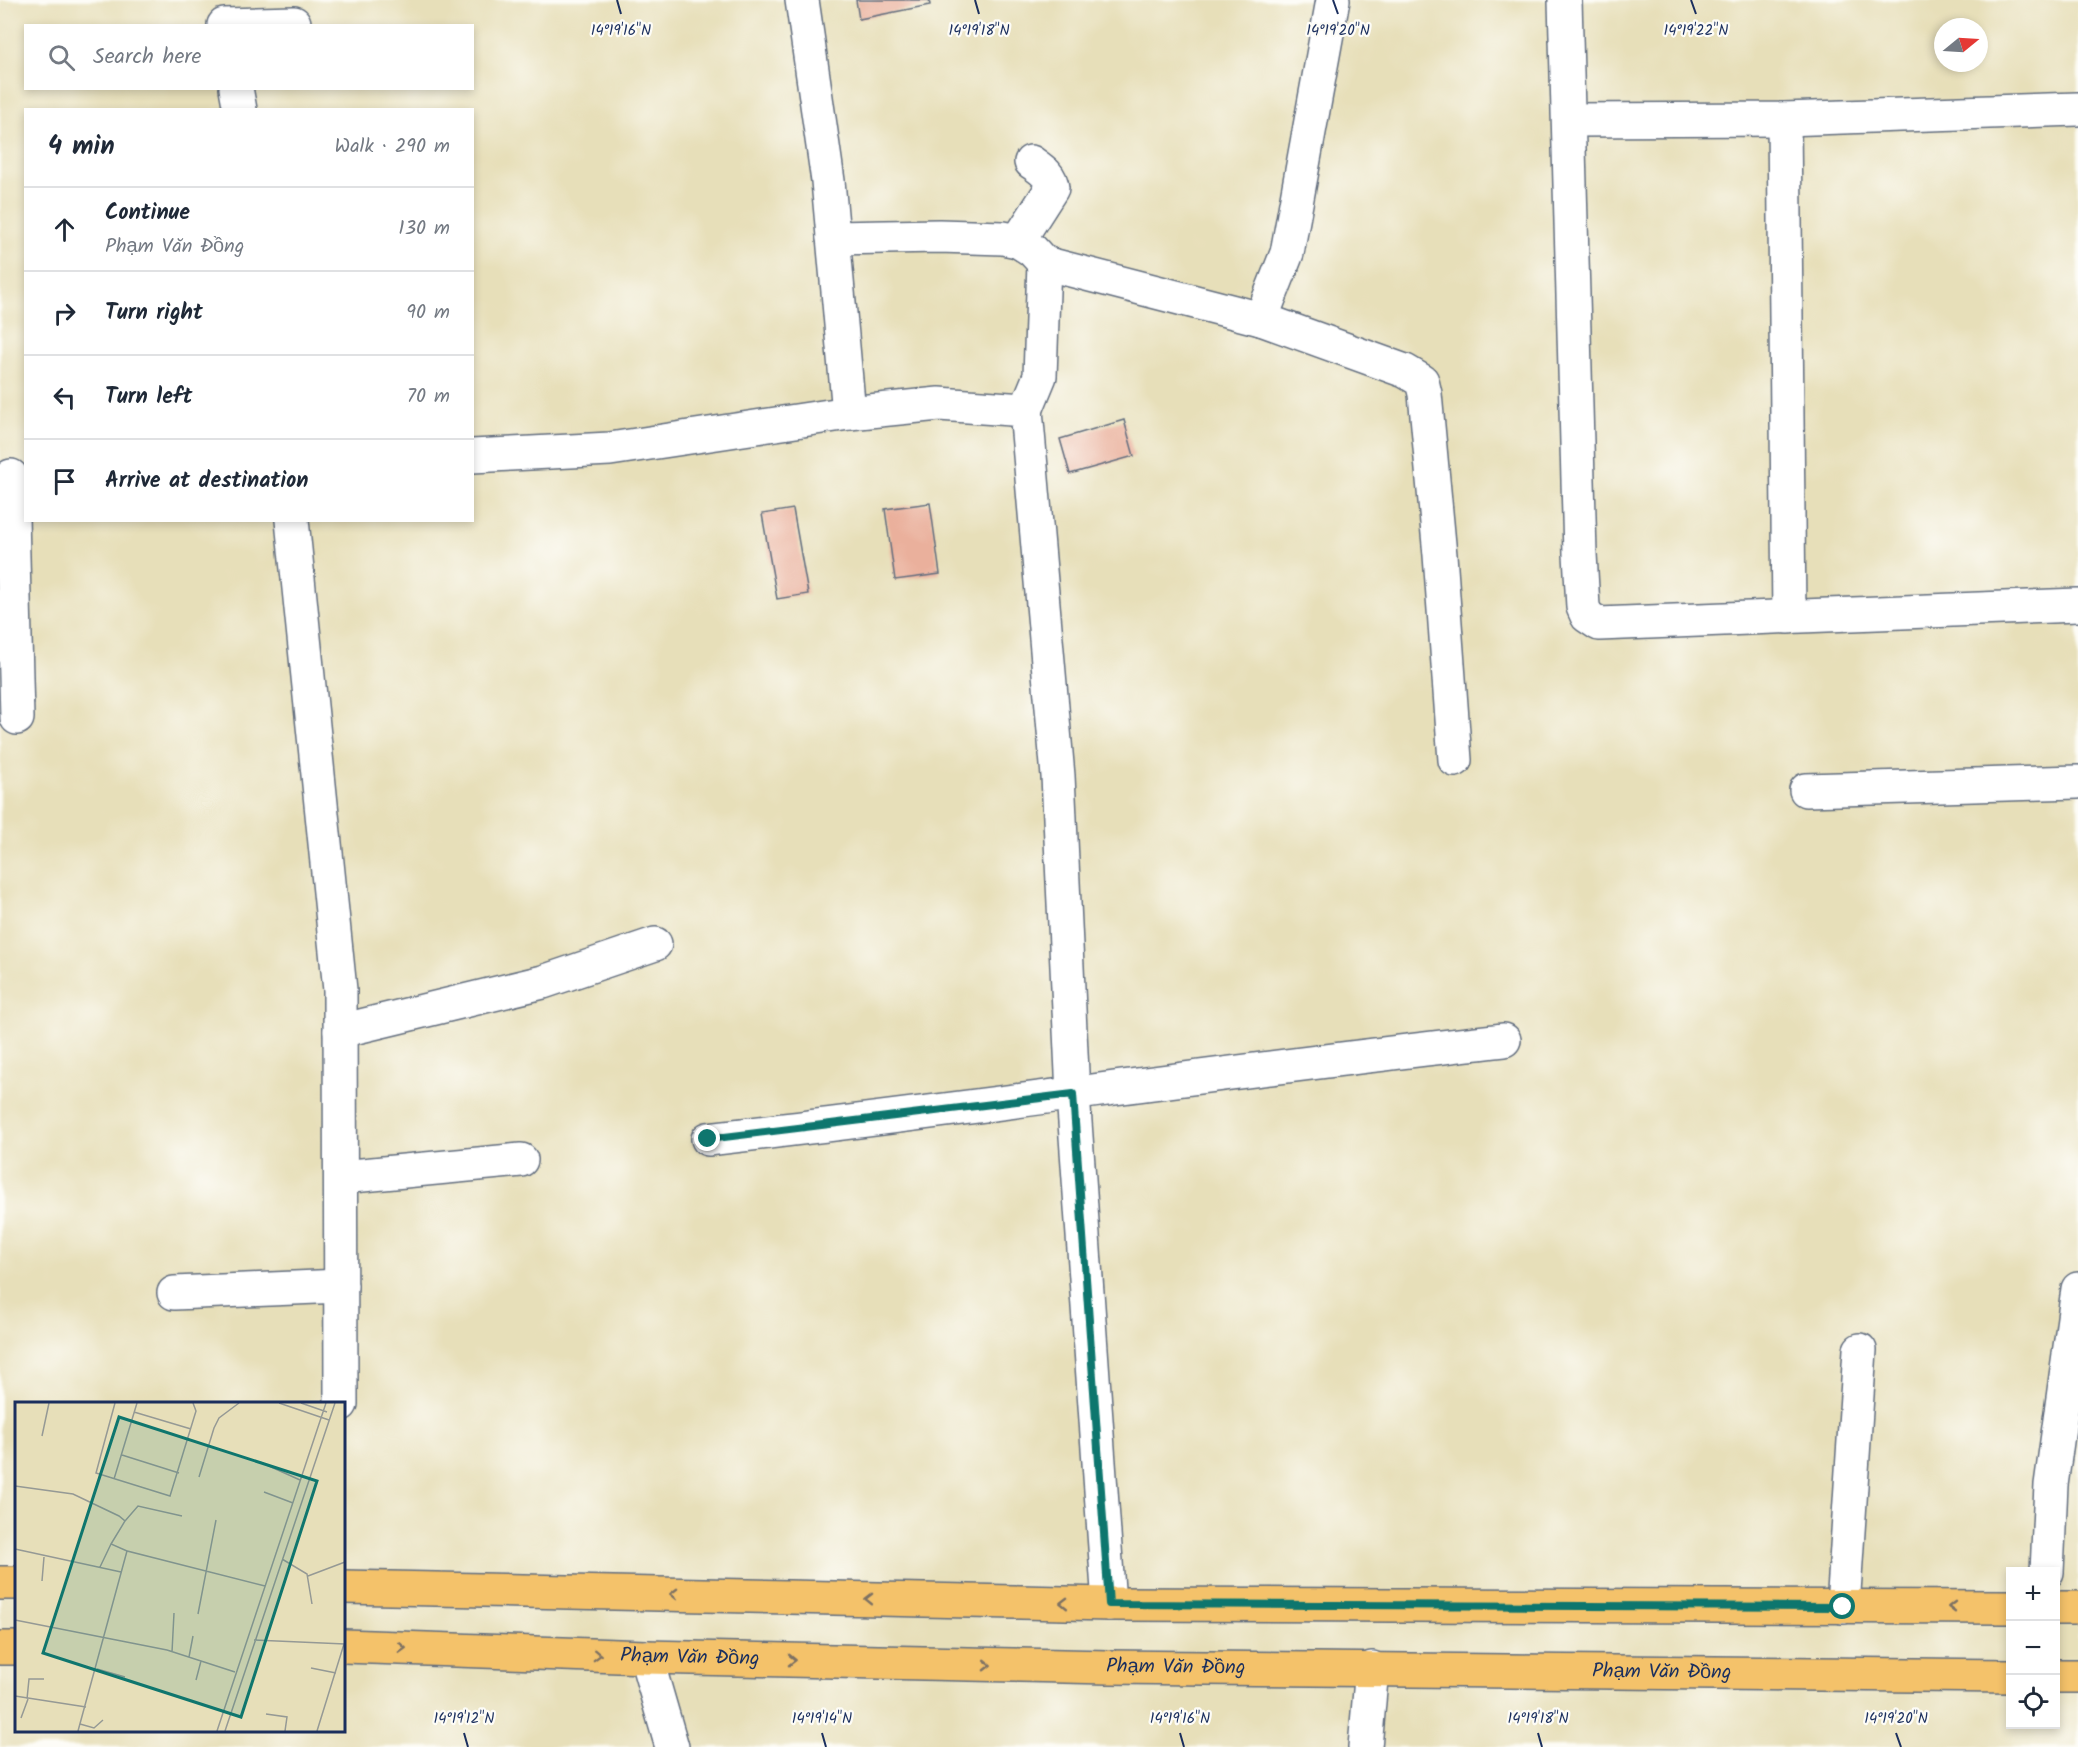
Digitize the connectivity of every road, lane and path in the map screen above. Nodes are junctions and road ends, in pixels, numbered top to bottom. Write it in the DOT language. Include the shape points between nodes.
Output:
graph roads {
  1 [pos="802,0"];
  2 [pos="1333,0"];
  3 [pos="1565,0"];
  4 [pos="223,17"];
  5 [pos="294,23"];
  6 [pos="236,90"];
  7 [pos="240,108"];
  8 [pos="2078,109"];
  9 [pos="1784,119"];
  10 [pos="1569,120"];
  11 [pos="1031,162"];
  12 [pos="832,238"];
  13 [pos="1018,241"];
  14 [pos="1044,263"];
  15 [pos="1261,319"];
  16 [pos="1026,410"];
  17 [pos="849,413"];
  18 [pos="474,456"];
  19 [pos="12,476"];
  20 [pos="292,522"];
  21 [pos="2078,606"];
  22 [pos="1789,617"];
  23 [pos="17,718"];
  24 [pos="1455,760"];
  25 [pos="2078,782"];
  26 [pos="1806,790"];
  27 [pos="654,944"];
  28 [pos="340,1031"];
  29 [pos="1504,1040"];
  30 [pos="1073,1094"];
  31 [pos="708,1139"];
  32 [pos="521,1160"];
  33 [pos="341,1177"];
  34 [pos="341,1286"];
  35 [pos="2078,1289"];
  36 [pos="174,1293"];
  37 [pos="1860,1350"];
  38 [pos="341,1402"];
  39 [pos="2046,1567"];
  40 [pos="345,1587"];
  41 [pos="1109,1604"];
  42 [pos="1843,1607"];
  43 [pos="2006,1608"];
  44 [pos="2060,1608"];
  45 [pos="2078,1608"];
  46 [pos="345,1647"];
  47 [pos="646,1657"];
  48 [pos="1372,1668"];
  49 [pos="2006,1676"];
  50 [pos="2060,1676"];
  51 [pos="2078,1677"];
  52 [pos="672,1747"];
  53 [pos="1365,1747"];
  1 -- 12 [label="street" via="822,129"];
  2 -- 15 [label="street" via="1287,254"];
  3 -- 10 [label="street"];
  4 -- 5 [label="street"];
  6 -- 7 [label="street"];
  8 -- 9 [label="street"];
  9 -- 10 [label="street"];
  9 -- 22 [label="street"];
  10 -- 22 [label="street" via="1583,607 1587,616 1599,624"];
  11 -- 13 [label="street" via="1048,175 1052,188"];
  12 -- 13 [label="street" via="939,236"];
  12 -- 17 [label="street"];
  13 -- 14 [label="street"];
  14 -- 15 [label="street"];
  14 -- 16 [label="street" via="1040,376"];
  15 -- 24 [label="street" via="1405,371 1422,381"];
  16 -- 17 [label="street" via="939,404"];
  16 -- 30 [label="street" via="1058,776"];
  17 -- 18 [label="street" via="610,449"];
  19 -- 23 [label="street"];
  20 -- 28 [label="street" via="340,990"];
  21 -- 22 [label="street"];
  25 -- 26 [label="street"];
  27 -- 28 [label="street" via="543,982"];
  28 -- 33 [label="street"];
  29 -- 30 [label="street"];
  30 -- 31 [label="street"];
  30 -- 41 [label="street"];
  32 -- 33 [label="street"];
  33 -- 34 [label="street"];
  34 -- 36 [label="street"];
  34 -- 38 [label="street"];
  35 -- 39 [label="street" via="2051,1485"];
  37 -- 42 [label="street"];
  41 -- 40 [label="main road, one-way"];
  41 -- 42 [label="main road"];
  43 -- 42 [label="main road, one-way"];
  44 -- 45 [label="main road"];
  46 -- 47 [label="main road, Phạm Văn Đồng, one-way"];
  47 -- 48 [label="main road, Phạm Văn Đồng, one-way"];
  47 -- 52 [label="street"];
  48 -- 49 [label="main road, Phạm Văn Đồng"];
  48 -- 53 [label="street"];
  50 -- 51 [label="main road"];
}
